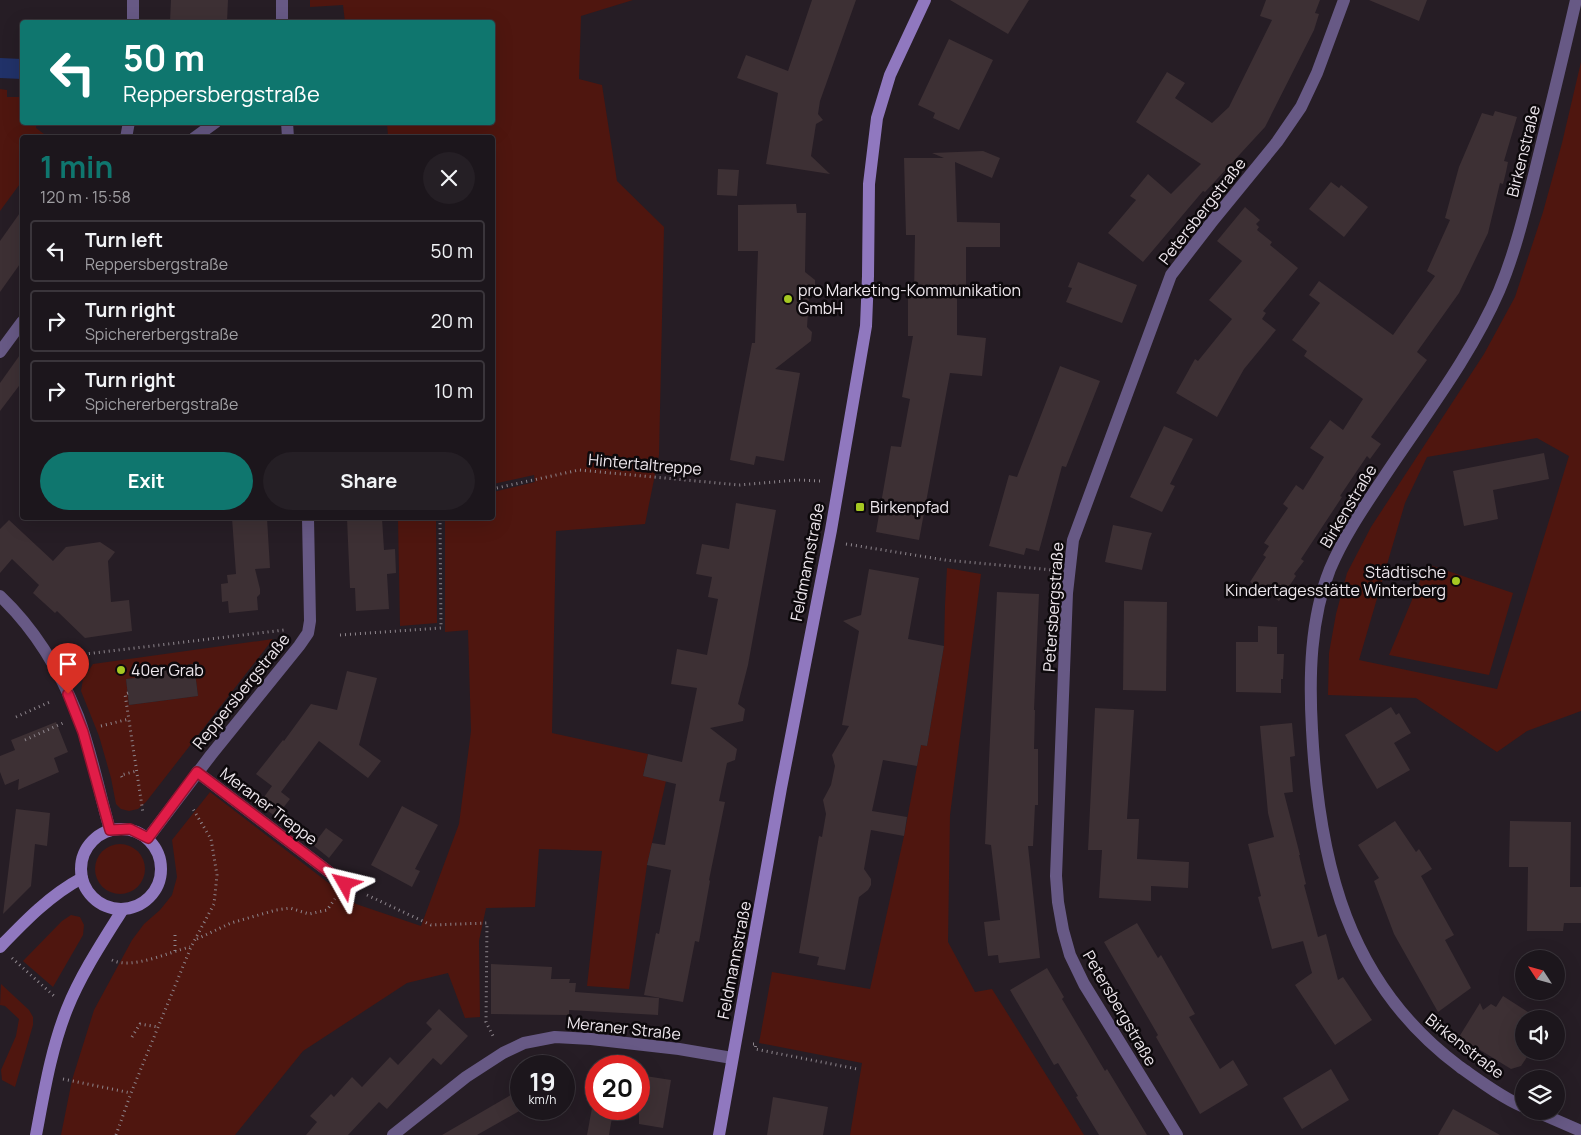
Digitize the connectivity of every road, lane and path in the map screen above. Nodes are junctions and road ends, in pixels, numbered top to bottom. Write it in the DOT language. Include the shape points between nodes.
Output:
graph roads {
  1 [pos="133,0"];
  2 [pos="282,0"];
  3 [pos="925,0"];
  4 [pos="1344,0"];
  5 [pos="1576,0"];
  6 [pos="132,20"];
  7 [pos="282,20"];
  8 [pos="212,125"];
  9 [pos="198,135"];
  10 [pos="20,325"];
  11 [pos="0,352"];
  12 [pos="815,480"];
  13 [pos="495,488"];
  14 [pos="308,520"];
  15 [pos="440,520"];
  16 [pos="828,542"];
  17 [pos="1032,568"];
  18 [pos="0,596"];
  19 [pos="284,630"];
  20 [pos="340,635"];
  21 [pos="69,656"];
  22 [pos="128,693"];
  23 [pos="52,701"];
  24 [pos="16,717"];
  25 [pos="129,719"];
  26 [pos="59,725"];
  27 [pos="103,726"];
  28 [pos="25,740"];
  29 [pos="137,771"];
  30 [pos="197,772"];
  31 [pos="122,778"];
  32 [pos="193,808"];
  33 [pos="143,813"];
  34 [pos="110,830"];
  35 [pos="148,838"];
  36 [pos="82,878"];
  37 [pos="349,886"];
  38 [pos="122,909"];
  39 [pos="175,932"];
  40 [pos="196,939"];
  41 [pos="0,947"];
  42 [pos="191,947"];
  43 [pos="175,950"];
  44 [pos="119,964"];
  45 [pos="20,965"];
  46 [pos="46,989"];
  47 [pos="158,1027"];
  48 [pos="132,1037"];
  49 [pos="756,1044"];
  50 [pos="503,1053"];
  51 [pos="732,1058"];
  52 [pos="858,1069"];
  53 [pos="72,1080"];
  54 [pos="131,1093"];
  55 [pos="1515,1103"];
  56 [pos="1556,1120"];
  57 [pos="1581,1131"];
  58 [pos="36,1135"];
  59 [pos="116,1135"];
  60 [pos="393,1135"];
  61 [pos="719,1135"];
  62 [pos="1176,1135"];
  1 -- 6 [label="street"];
  2 -- 7 [label="street"];
  3 -- 16 [label="street, Feldmannstraße" via="890,75 877,118 869,184 866,326"];
  4 -- 62 [label="street, Petersbergstraße" via="1301,107 1171,275 1073,540 1067,593 1056,876 1058,902 1070,955 1084,984"];
  5 -- 55 [label="street, Birkenstraße" via="1525,208 1499,290 1473,343 1356,519 1331,568 1315,623 1310,692 1314,768 1326,852 1338,898 1361,953 1416,1029 1447,1057"];
  8 -- 9 [label="street"];
  10 -- 11 [label="street"];
  12 -- 13 [label="path, Hintertaltreppe" via="739,485 579,470"];
  14 -- 30 [label="street, Reppersbergstraße" via="308,632"];
  15 -- 20 [label="path" via="442,628"];
  16 -- 17 [label="path"];
  16 -- 51 [label="street, Feldmannstraße"];
  18 -- 34 [label="street" via="42,644 68,694 83,732"];
  19 -- 21 [label="path"];
  22 -- 25 [label="path" via="125,694"];
  23 -- 24 [label="path"];
  25 -- 27 [label="path"];
  25 -- 29 [label="path"];
  26 -- 28 [label="path"];
  29 -- 31 [label="path" via="121,775"];
  29 -- 33 [label="path"];
  30 -- 35 [label="street, Reppersbergstraße"];
  30 -- 37 [label="street, Meraner Treppe"];
  32 -- 40 [label="path" via="211,839 217,874 214,904"];
  34 -- 35 [label="street" via="130,829"];
  34 -- 36 [label="street" via="86,848 82,858"];
  35 -- 38 [label="street" via="159,854 158,885 150,898 137,906"];
  36 -- 38 [label="street" via="92,897 106,906"];
  36 -- 41 [label="street" via="64,887 40,907"];
  37 -- 40 [label="path" via="327,910 309,914 290,908 276,910 231,923"];
  37 -- 50 [label="path" via="431,925 487,923 486,1022"];
  38 -- 58 [label="street" via="68,1008 48,1076"];
  39 -- 43 [label="path"];
  40 -- 42 [label="path"];
  42 -- 43 [label="path"];
  42 -- 47 [label="path"];
  43 -- 44 [label="path" via="130,964"];
  45 -- 46 [label="path"];
  47 -- 48 [label="path" via="140,1024"];
  47 -- 54 [label="path"];
  49 -- 52 [label="path" via="756,1049"];
  50 -- 51 [label="street, Meraner Straße" via="524,1042 555,1037 680,1049"];
  50 -- 60 [label="street, Meraner Straße" via="466,1077"];
  51 -- 61 [label="street, Feldmannstraße"];
  53 -- 54 [label="path"];
  54 -- 59 [label="path"];
  56 -- 57 [label="street"];
}
